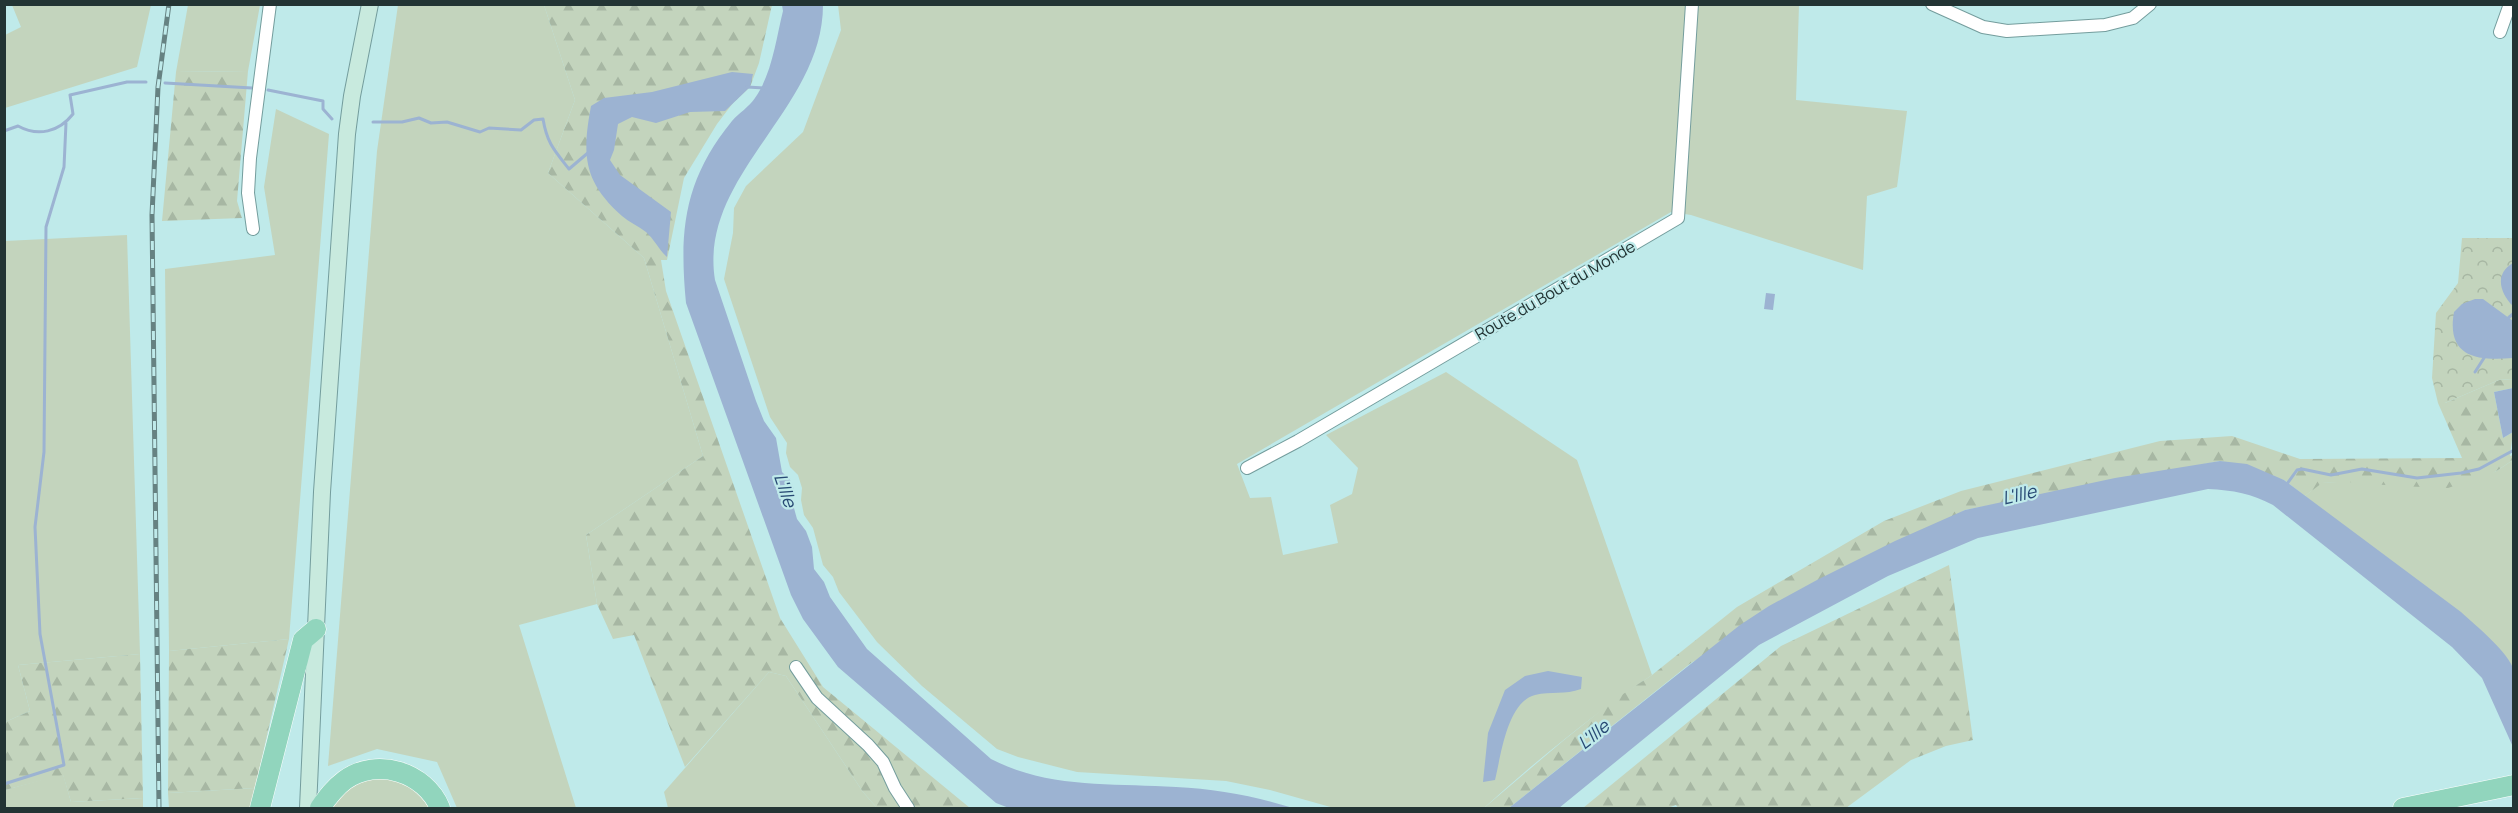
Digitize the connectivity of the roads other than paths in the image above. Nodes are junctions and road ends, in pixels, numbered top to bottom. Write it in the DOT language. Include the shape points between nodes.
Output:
graph roads {
  1 [pos="270,4"];
  2 [pos="370,4"];
  3 [pos="1692,4"];
  4 [pos="1932,4"];
  5 [pos="2150,4"];
  6 [pos="2510,4"];
  7 [pos="2500,32"];
  8 [pos="253,229"];
  9 [pos="1247,468"];
  10 [pos="316,629"];
  11 [pos="796,667"];
  12 [pos="2511,786"];
  13 [pos="260,808"];
  14 [pos="308,808"];
  15 [pos="320,808"];
  16 [pos="440,808"];
  17 [pos="908,808"];
  18 [pos="2403,808"];
  1 -- 8 [label="street" via="250,158 248,193"];
  2 -- 10 [label="main road" via="352,96"];
  3 -- 9 [label="street, Route du Bout du Monde" via="1678,218"];
  4 -- 5 [label="street" via="1983,27 2007,31 2105,25 2133,18"];
  6 -- 7 [label="street"];
  10 -- 13 [label="main road" via="303,640"];
  10 -- 14 [label="main road"];
  11 -- 17 [label="street" via="817,698 883,762"];
  12 -- 18 [label="main road"];
  15 -- 16 [label="main road" via="345,780 355,774 381,770 395,770 421,782"];
}
